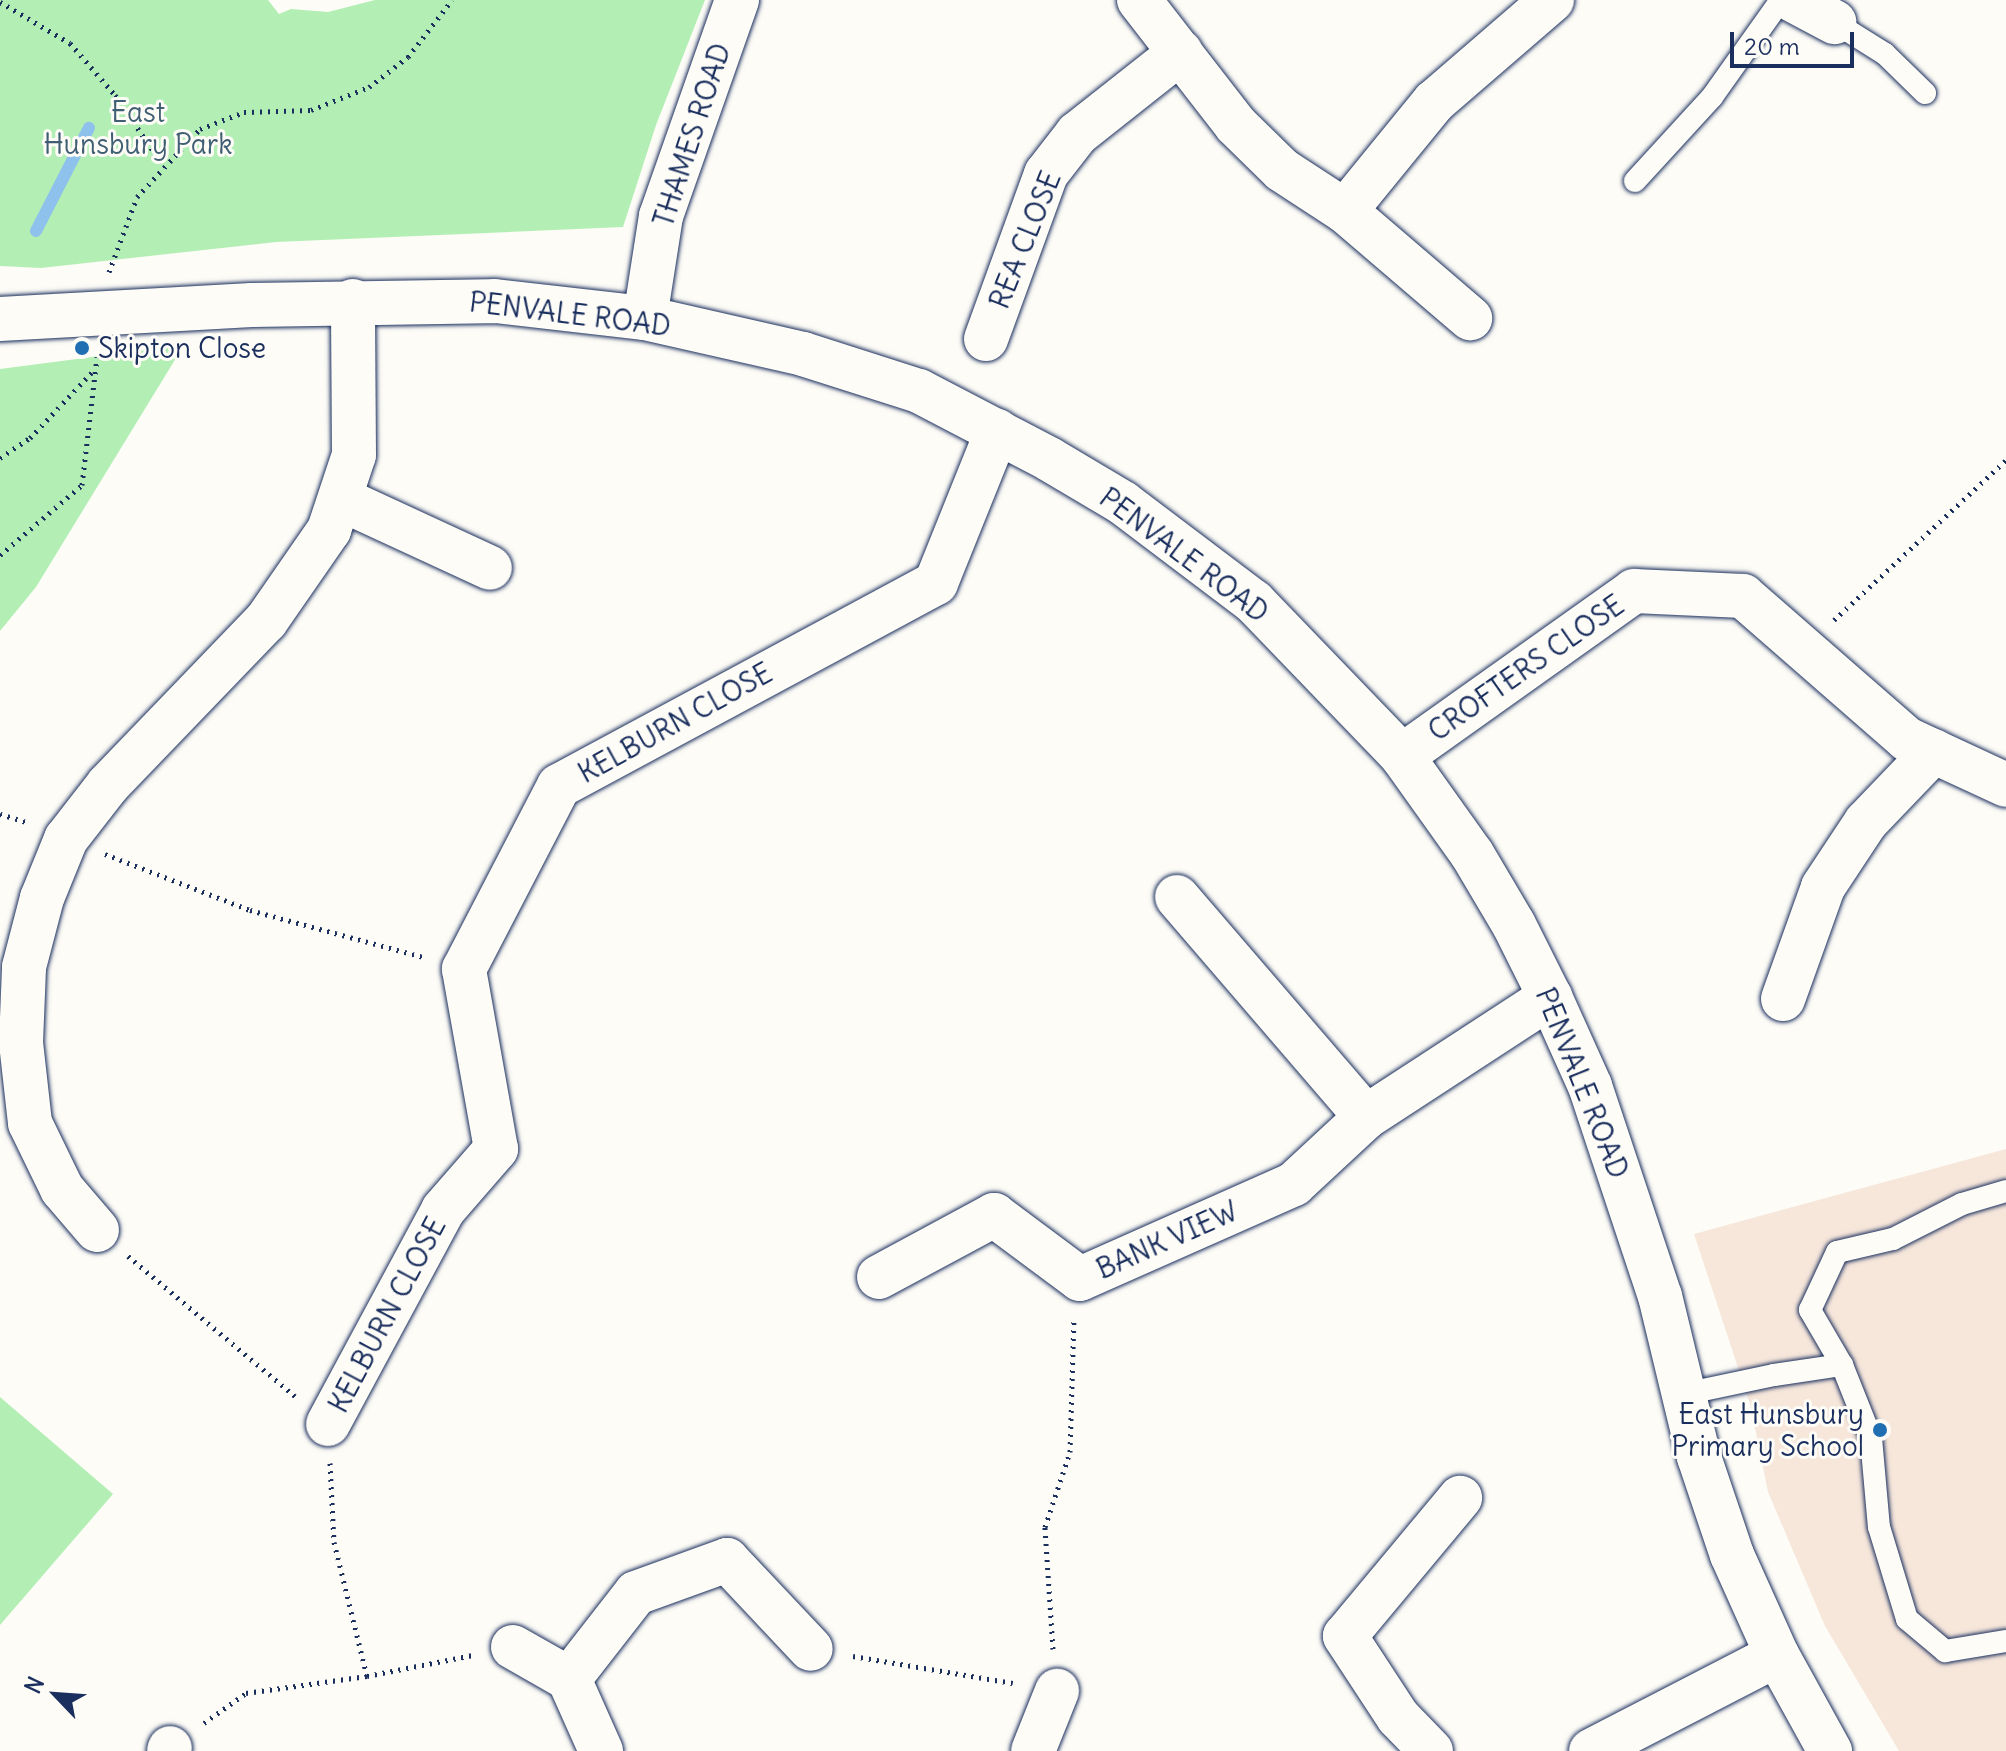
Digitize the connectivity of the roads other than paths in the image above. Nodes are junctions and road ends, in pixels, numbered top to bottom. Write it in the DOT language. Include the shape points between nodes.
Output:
graph roads {
  1 [pos="737,0"];
  2 [pos="1139,0"];
  3 [pos="1552,0"];
  4 [pos="1781,0"];
  5 [pos="1793,0"];
  6 [pos="1834,22"];
  7 [pos="1181,52"];
  8 [pos="1925,93"];
  9 [pos="1635,181"];
  10 [pos="1345,211"];
  11 [pos="353,301"];
  12 [pos="645,318"];
  13 [pos="1470,318"];
  14 [pos="0,319"];
  15 [pos="986,339"];
  16 [pos="997,431"];
  17 [pos="341,499"];
  18 [pos="490,568"];
  19 [pos="1934,751"];
  20 [pos="1402,756"];
  21 [pos="2006,785"];
  22 [pos="1177,897"];
  23 [pos="1550,997"];
  24 [pos="1783,999"];
  25 [pos="1366,1117"];
  26 [pos="2006,1191"];
  27 [pos="97,1230"];
  28 [pos="879,1277"];
  29 [pos="1842,1365"];
  30 [pos="1684,1394"];
  31 [pos="328,1424"];
  32 [pos="1460,1498"];
  33 [pos="2006,1641"];
  34 [pos="513,1647"];
  35 [pos="811,1649"];
  36 [pos="1777,1655"];
  37 [pos="569,1679"];
  38 [pos="1057,1691"];
  39 [pos="601,1751"];
  40 [pos="1033,1751"];
  41 [pos="1431,1751"];
  42 [pos="1591,1751"];
  43 [pos="1830,1751"];
  1 -- 12 [label="street, THAMES ROAD" via="661,216"];
  2 -- 7 [label="street"];
  3 -- 10 [label="street" via="1434,102"];
  4 -- 9 [label="lane" via="1712,97"];
  5 -- 6 [label="street"];
  6 -- 8 [label="lane" via="1885,54"];
  7 -- 10 [label="street" via="1236,125 1282,170"];
  7 -- 15 [label="street, REA CLOSE" via="1077,134 1046,174"];
  10 -- 13 [label="street"];
  11 -- 12 [label="street, PENVALE ROAD" via="495,301"];
  11 -- 14 [label="street, PENVALE ROAD"];
  11 -- 17 [label="street" via="354,455"];
  12 -- 16 [label="street, PENVALE ROAD" via="803,354 919,391"];
  16 -- 20 [label="street, PENVALE ROAD" via="1123,503 1254,602"];
  16 -- 31 [label="street, KELBURN CLOSE" via="936,583 559,786 464,969 496,1149 443,1210"];
  17 -- 18 [label="street"];
  17 -- 27 [label="street" via="329,530 266,621 108,785 66,839 42,898 24,967 21,1043 30,1123 62,1189"];
  19 -- 20 [label="street, CROFTERS CLOSE" via="1907,739 1743,596 1634,591"];
  19 -- 21 [label="street, CROFTERS CLOSE"];
  19 -- 24 [label="street" via="1866,822 1823,887"];
  20 -- 23 [label="street, PENVALE ROAD" via="1472,854"];
  22 -- 25 [label="street"];
  23 -- 25 [label="street, BANK VIEW"];
  23 -- 30 [label="street, PENVALE ROAD" via="1595,1101 1660,1296"];
  25 -- 28 [label="street, BANK VIEW" via="1294,1184 1080,1279 994,1215"];
  26 -- 29 [label="lane" via="1962,1204 1893,1239 1837,1252 1810,1310"];
  29 -- 30 [label="lane"];
  29 -- 33 [label="lane" via="1871,1438 1879,1527 1907,1619 1945,1651"];
  30 -- 36 [label="street, PENVALE ROAD" via="1732,1555"];
  32 -- 41 [label="street" via="1345,1636 1398,1717"];
  34 -- 37 [label="street"];
  35 -- 37 [label="street" via="727,1560 636,1593"];
  36 -- 42 [label="street"];
  36 -- 43 [label="street, PENVALE ROAD"];
  37 -- 39 [label="street"];
  38 -- 40 [label="street"];
}
